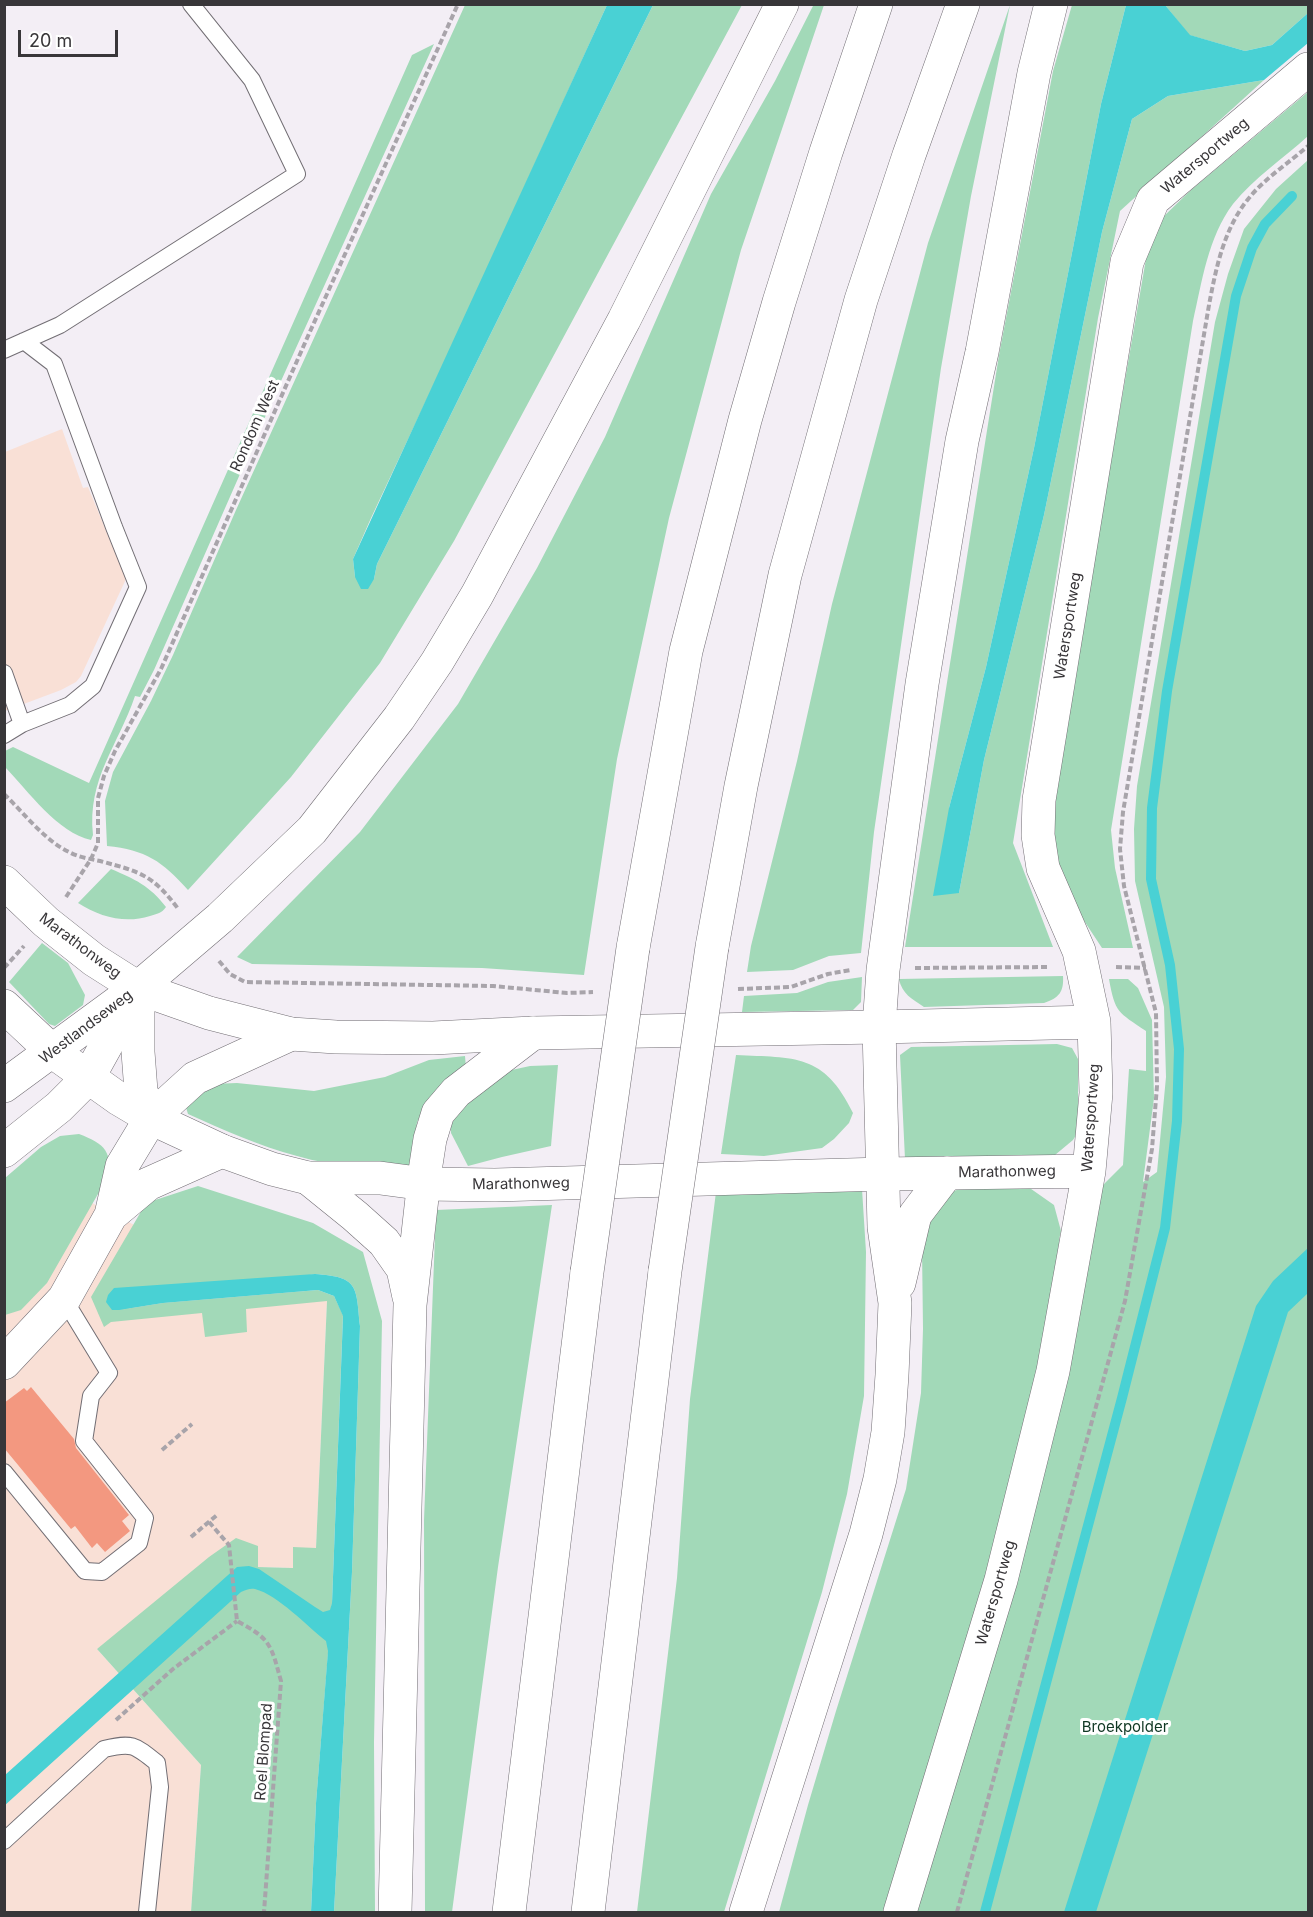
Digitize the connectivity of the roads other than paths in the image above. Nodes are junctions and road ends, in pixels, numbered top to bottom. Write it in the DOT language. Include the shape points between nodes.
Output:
graph roads {
  1 [pos="191,4"];
  2 [pos="782,4"];
  3 [pos="876,4"];
  4 [pos="963,4"];
  5 [pos="1051,4"];
  6 [pos="1308,69"];
  7 [pos="24,340"];
  8 [pos="4,350"];
  9 [pos="6,681"];
  10 [pos="22,724"];
  11 [pos="4,735"];
  12 [pos="4,882"];
  13 [pos="138,988"];
  14 [pos="4,1006"];
  15 [pos="1094,1022"];
  16 [pos="879,1027"];
  17 [pos="533,1033"];
  18 [pos="291,1034"];
  19 [pos="53,1052"];
  20 [pos="88,1078"];
  21 [pos="4,1086"];
  22 [pos="151,1118"];
  23 [pos="4,1151"];
  24 [pos="222,1151"];
  25 [pos="1089,1171"];
  26 [pos="947,1173"];
  27 [pos="883,1174"];
  28 [pos="308,1178"];
  29 [pos="425,1184"];
  30 [pos="111,1215"];
  31 [pos="64,1299"];
  32 [pos="895,1303"];
  33 [pos="410,1305"];
  34 [pos="5,1361"];
  35 [pos="4,1472"];
  36 [pos="4,1841"];
  37 [pos="147,1912"];
  38 [pos="395,1912"];
  39 [pos="509,1912"];
  40 [pos="588,1912"];
  41 [pos="746,1912"];
  42 [pos="900,1912"];
  1 -- 7 [label="lane" via="252,80 297,174 60,325"];
  2 -- 13 [label="main road" via="624,320 437,662 312,830 220,918"];
  3 -- 39 [label="main road, bridge" via="779,302 686,651 633,948 587,1272"];
  4 -- 40 [label="main road, bridge" via="861,300 785,575 741,786 712,947 665,1271"];
  5 -- 16 [label="main road" via="962,441 899,841"];
  6 -- 15 [label="main road, Watersportweg" via="1153,200 1127,262 1039,800 1038,835 1043,867 1079,951"];
  7 -- 8 [label="lane"];
  7 -- 10 [label="lane" via="54,364 138,587 93,686 70,705"];
  9 -- 10 [label="lane"];
  10 -- 11 [label="lane"];
  12 -- 13 [label="main road, Marathonweg" via="94,960"];
  13 -- 18 [label="main road, Marathonweg" via="209,1013"];
  13 -- 19 [label="main road, Westlandseweg"];
  13 -- 20 [label="main road, Westlandseweg"];
  13 -- 22 [label="main road" via="141,1092"];
  14 -- 19 [label="main road, Marathonweg"];
  15 -- 16 [label="main road, Marathonweg"];
  15 -- 25 [label="main road, Watersportweg" via="1096,1093"];
  16 -- 17 [label="main road, Marathonweg"];
  16 -- 27 [label="main road"];
  17 -- 18 [label="main road, Marathonweg" via="410,1038"];
  17 -- 29 [label="main road" via="456,1092 438,1113 430,1139"];
  18 -- 22 [label="main road" via="195,1078"];
  19 -- 20 [label="main road, Marathonweg"];
  19 -- 21 [label="main road, Westlandseweg"];
  20 -- 22 [label="main road, Marathonweg"];
  20 -- 23 [label="main road, Westlandseweg"];
  22 -- 24 [label="main road, Marathonweg"];
  22 -- 30 [label="main road" via="122,1166"];
  24 -- 28 [label="main road, Marathonweg"];
  24 -- 30 [label="main road" via="148,1184"];
  25 -- 26 [label="main road, Marathonweg"];
  25 -- 42 [label="main road, Watersportweg" via="1053,1371 1001,1580"];
  26 -- 27 [label="main road, Marathonweg"];
  26 -- 32 [label="main road" via="915,1215"];
  27 -- 29 [label="main road, Marathonweg"];
  27 -- 32 [label="main road" via="884,1227"];
  28 -- 29 [label="main road, Marathonweg" via="380,1178"];
  28 -- 33 [label="main road" via="384,1242 404,1269"];
  29 -- 33 [label="main road"];
  30 -- 31 [label="main road"];
  31 -- 34 [label="main road"];
  31 -- 35 [label="lane" via="108,1373 91,1396 84,1441 146,1518 139,1543 102,1572 85,1570"];
  32 -- 41 [label="main road" via="888,1432 880,1479"];
  33 -- 38 [label="main road"];
  36 -- 37 [label="lane" via="104,1749 121,1744 137,1747 158,1763 160,1787"];
}
